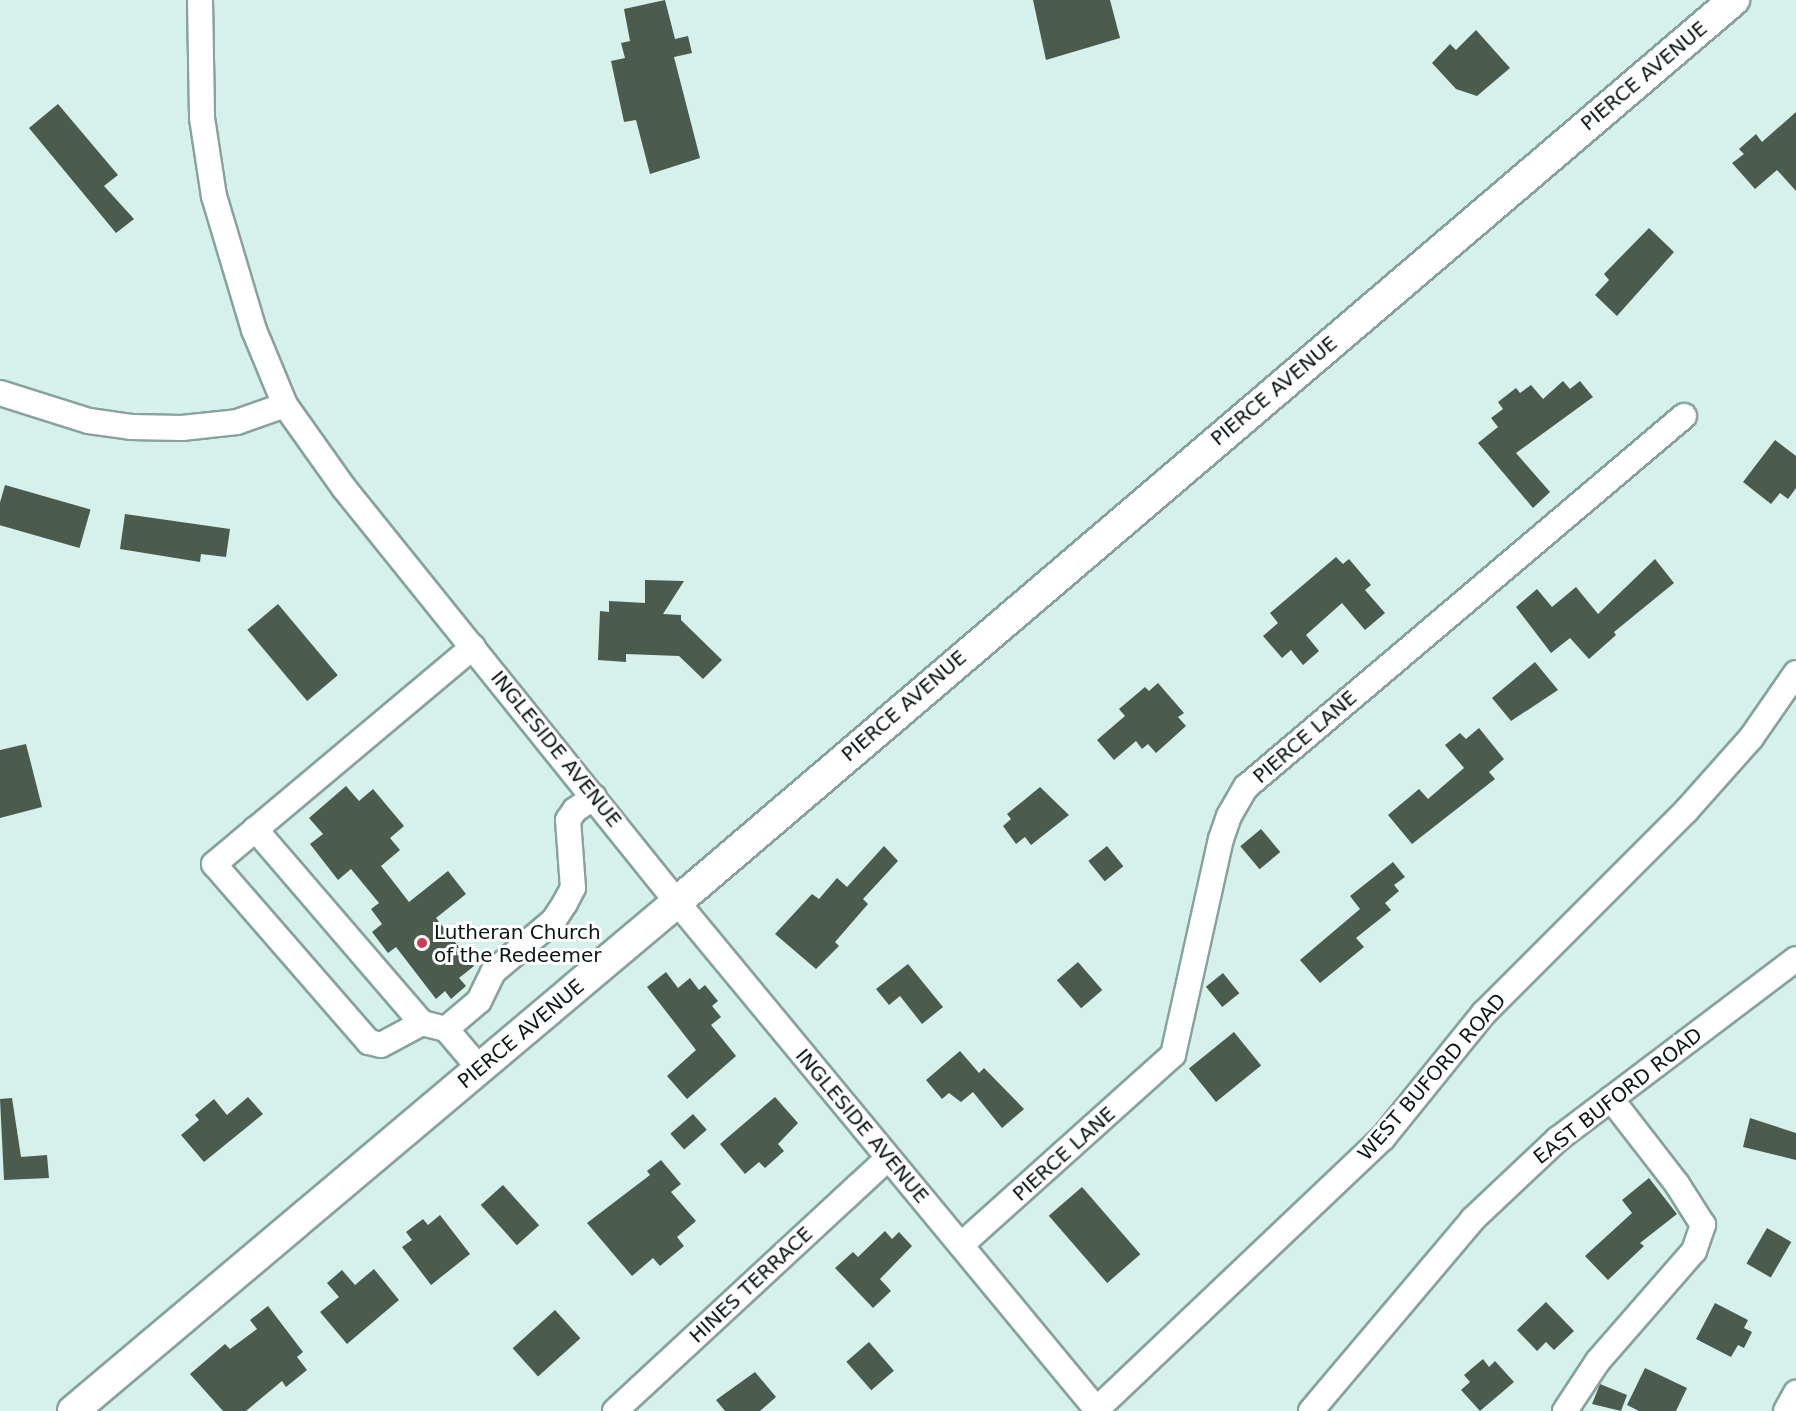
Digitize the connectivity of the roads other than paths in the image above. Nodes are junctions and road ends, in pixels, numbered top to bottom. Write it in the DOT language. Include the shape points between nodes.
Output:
graph roads {
  1 [pos="200,0"];
  2 [pos="1734,0"];
  3 [pos="0,393"];
  4 [pos="285,405"];
  5 [pos="1684,416"];
  6 [pos="473,647"];
  7 [pos="1796,673"];
  8 [pos="594,797"];
  9 [pos="255,829"];
  10 [pos="677,902"];
  11 [pos="1796,959"];
  12 [pos="422,1023"];
  13 [pos="446,1029"];
  14 [pos="480,1069"];
  15 [pos="1611,1099"];
  16 [pos="888,1158"];
  17 [pos="961,1245"];
  18 [pos="1796,1393"];
  19 [pos="1097,1410"];
  20 [pos="73,1411"];
  21 [pos="615,1411"];
  22 [pos="1311,1411"];
  23 [pos="1565,1411"];
  24 [pos="1786,1411"];
  1 -- 4 [label="street, INGLESIDE AVENUE" via="202,118 214,196 254,330"];
  2 -- 10 [label="main road, PIERCE AVENUE"];
  3 -- 4 [label="street" via="89,421 131,427 182,428 237,422"];
  4 -- 6 [label="street, INGLESIDE AVENUE" via="344,488"];
  5 -- 17 [label="street, PIERCE LANE" via="1246,787 1221,839 1173,1055"];
  6 -- 8 [label="street, INGLESIDE AVENUE"];
  6 -- 9 [label="street"];
  7 -- 19 [label="street, WEST BUFORD ROAD" via="1751,738 1693,803 1484,1013 1383,1138"];
  8 -- 10 [label="street, INGLESIDE AVENUE"];
  8 -- 13 [label="street" via="568,820 573,888 565,903 554,920 493,972 479,1001"];
  9 -- 12 [label="street"];
  9 -- 12 [label="street" via="214,864 369,1042 381,1045"];
  10 -- 14 [label="main road, PIERCE AVENUE"];
  10 -- 16 [label="street, INGLESIDE AVENUE"];
  11 -- 15 [label="street, EAST BUFORD ROAD"];
  12 -- 13 [label="street"];
  13 -- 14 [label="street"];
  14 -- 20 [label="main road, PIERCE AVENUE"];
  15 -- 22 [label="street, EAST BUFORD ROAD" via="1558,1139 1473,1218"];
  15 -- 23 [label="street" via="1677,1184 1703,1225 1694,1251 1598,1361"];
  16 -- 17 [label="street, INGLESIDE AVENUE"];
  16 -- 21 [label="street, HINES TERRACE"];
  17 -- 19 [label="street, INGLESIDE AVENUE"];
  18 -- 24 [label="street"];
}
